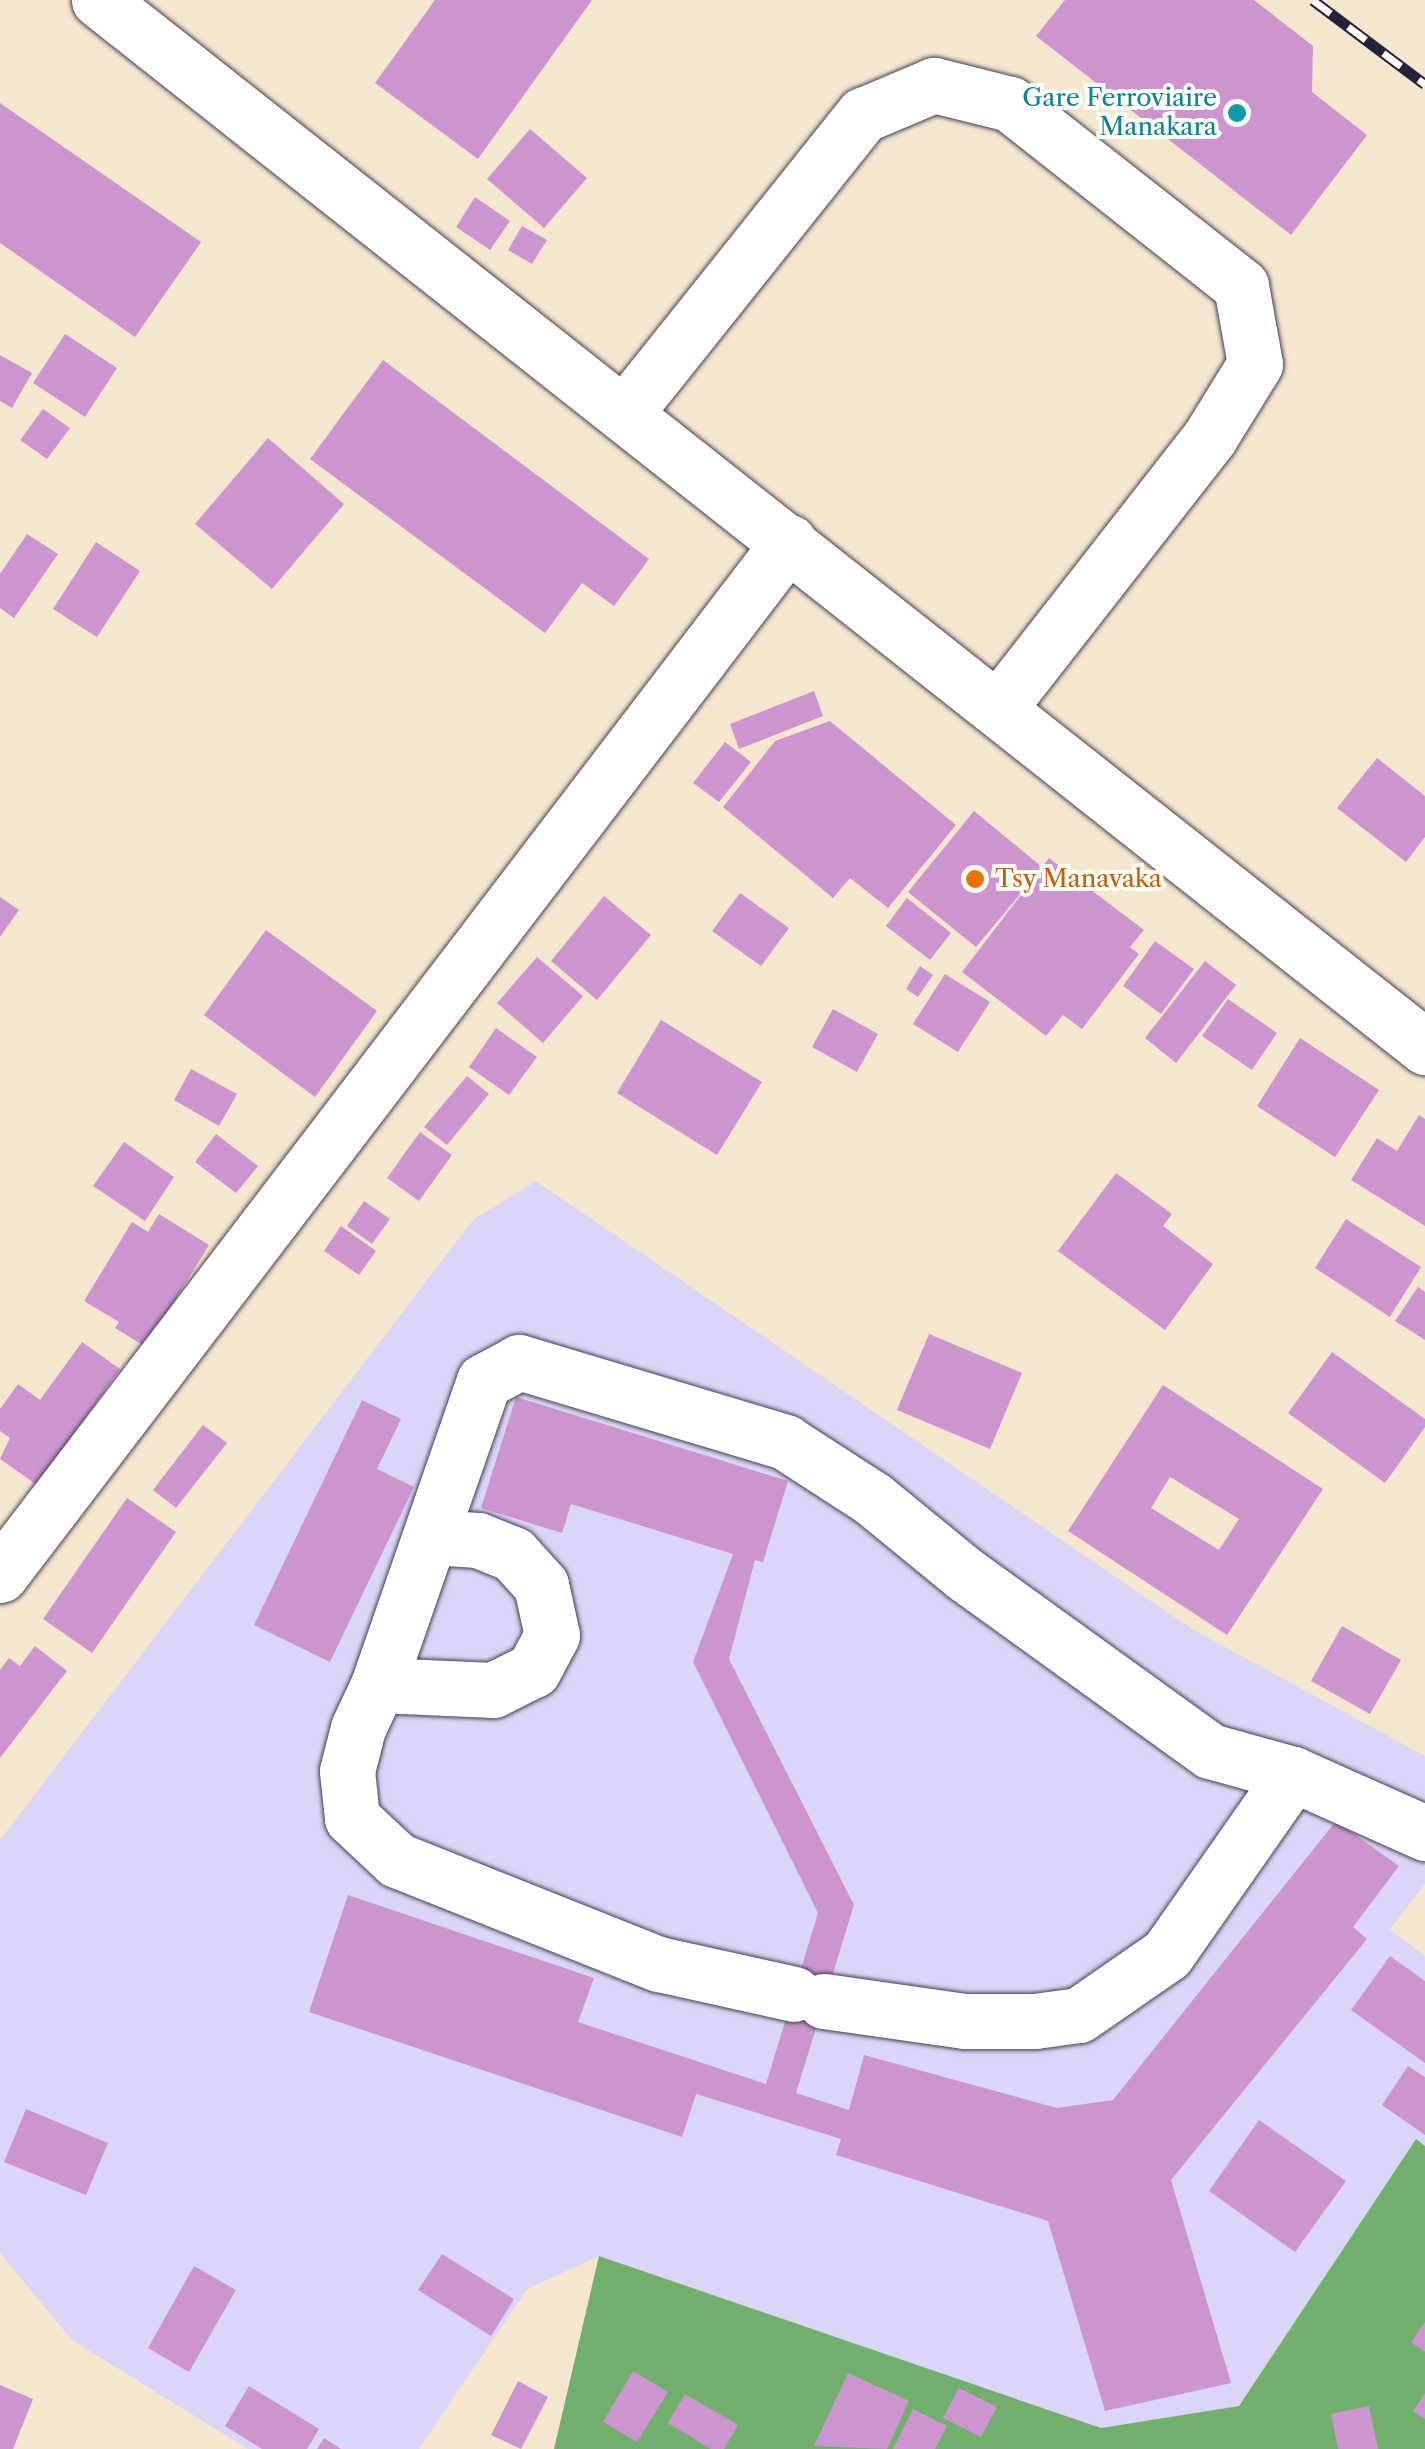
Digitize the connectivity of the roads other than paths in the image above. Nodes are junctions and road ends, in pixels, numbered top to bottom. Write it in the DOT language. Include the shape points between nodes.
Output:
graph roads {
  1 [pos="99,0"];
  2 [pos="624,414"];
  3 [pos="788,542"];
  4 [pos="999,708"];
  5 [pos="1425,1047"];
  6 [pos="431,1538"];
  7 [pos="0,1576"];
  8 [pos="378,1685"];
  9 [pos="1293,1774"];
  10 [pos="1425,1834"];
  1 -- 2 [label="street"];
  2 -- 3 [label="street"];
  2 -- 4 [label="street" via="863,115 934,85 1010,104 1241,286 1255,364 1210,437"];
  3 -- 4 [label="street"];
  3 -- 7 [label="street"];
  4 -- 5 [label="street"];
  6 -- 8 [label="street"];
  6 -- 8 [label="street" via="478,1540 513,1554 542,1585 552,1635 533,1670 493,1690"];
  6 -- 9 [label="street" via="484,1381 519,1362 566,1374 785,1442 873,1499 966,1575 1210,1751"];
  8 -- 9 [label="street" via="347,1771 352,1818 397,1860 659,1964 809,1997 965,2020 1079,2015 1167,1954"];
  9 -- 10 [label="street"];
}
